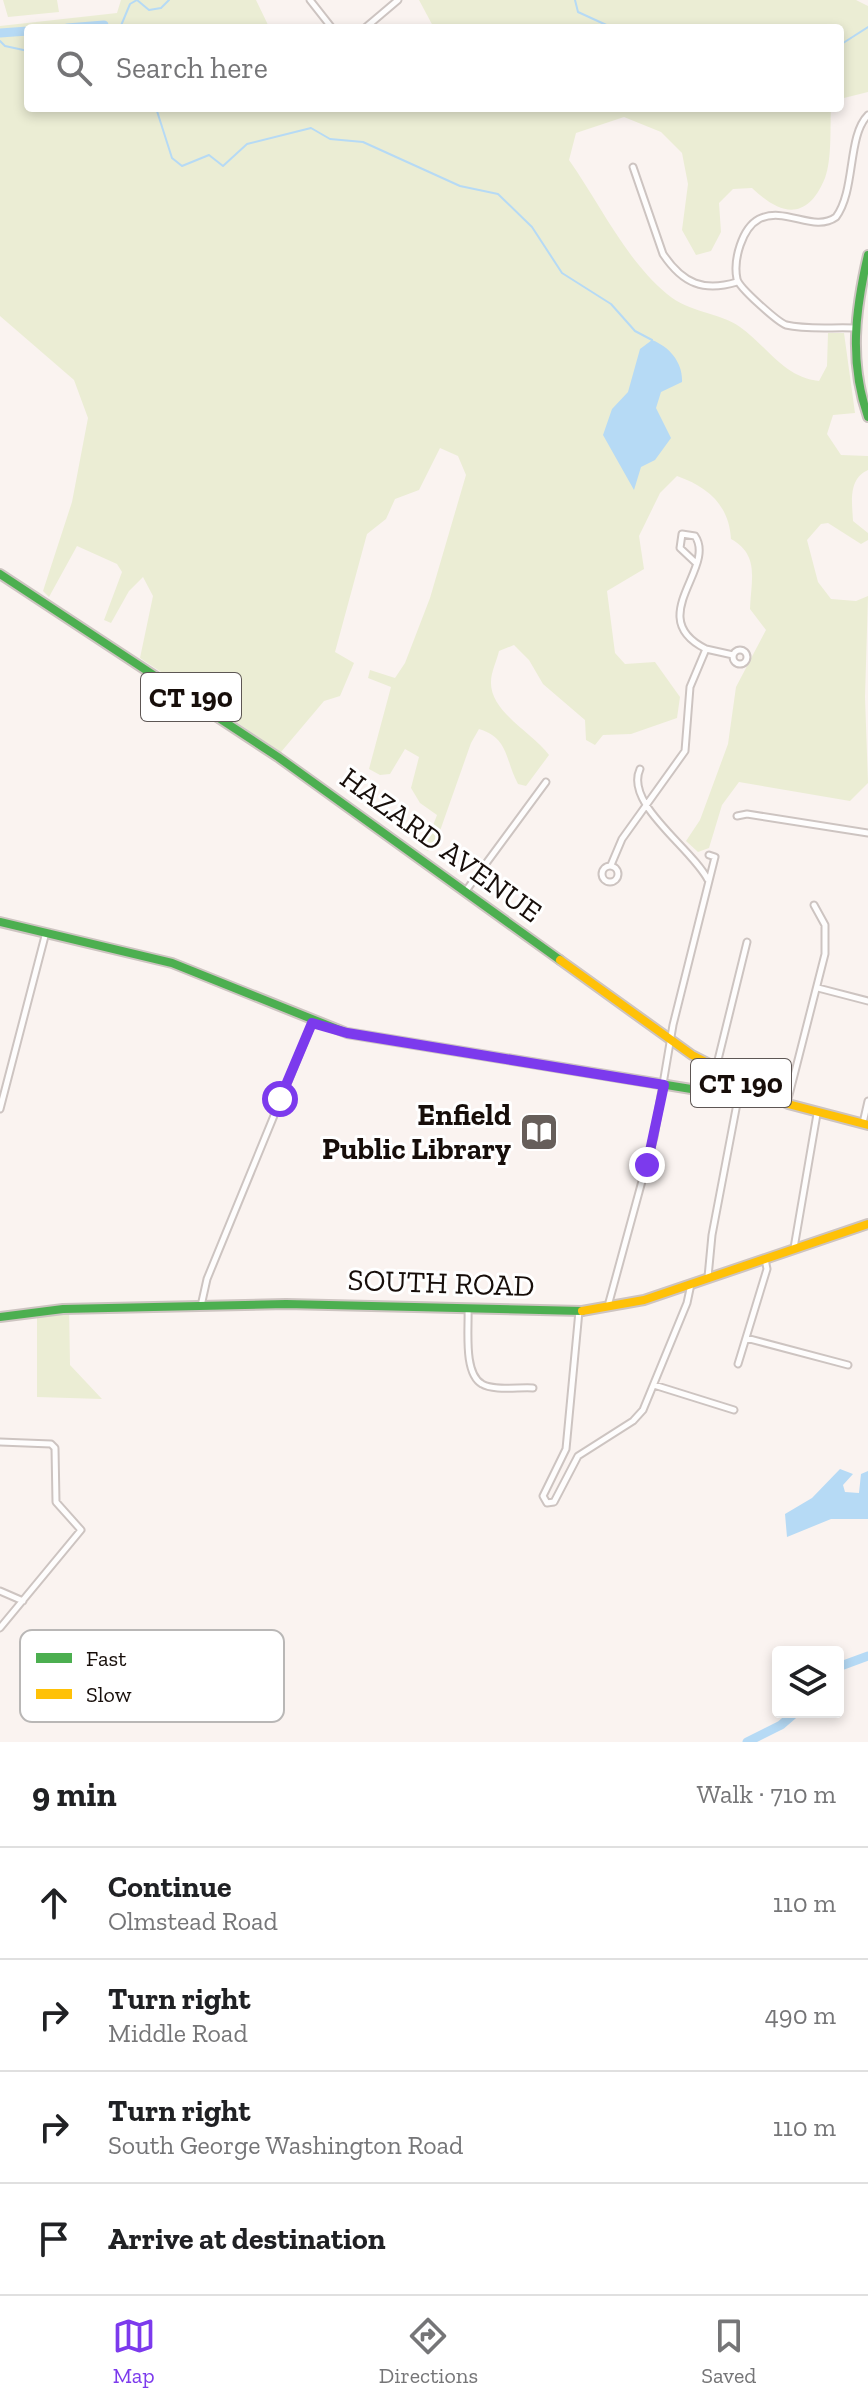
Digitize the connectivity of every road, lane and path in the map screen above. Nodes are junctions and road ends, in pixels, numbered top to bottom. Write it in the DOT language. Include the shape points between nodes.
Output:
graph roads {
  1 [pos="310,0"];
  2 [pos="398,0"];
  3 [pos="329,24"];
  4 [pos="370,24"];
  5 [pos="868,115"];
  6 [pos="633,167"];
  7 [pos="868,255"];
  8 [pos="737,282"];
  9 [pos="854,328"];
  10 [pos="868,417"];
  11 [pos="696,563"];
  12 [pos="0,574"];
  13 [pos="706,649"];
  14 [pos="733,655"];
  15 [pos="640,769"];
  16 [pos="546,782"];
  17 [pos="645,806"];
  18 [pos="737,816"];
  19 [pos="868,833"];
  20 [pos="709,855"];
  21 [pos="611,865"];
  22 [pos="709,881"];
  23 [pos="464,892"];
  24 [pos="814,905"];
  25 [pos="0,922"];
  26 [pos="45,936"];
  27 [pos="747,942"];
  28 [pos="818,988"];
  29 [pos="868,1001"];
  30 [pos="312,1023"];
  31 [pos="670,1040"];
  32 [pos="715,1069"];
  33 [pos="664,1085"];
  34 [pos="744,1085"];
  35 [pos="739,1093"];
  36 [pos="868,1101"];
  37 [pos="786,1104"];
  38 [pos="0,1109"];
  39 [pos="817,1114"];
  40 [pos="865,1125"];
  41 [pos="868,1224"];
  42 [pos="794,1248"];
  43 [pos="765,1258"];
  44 [pos="708,1277"];
  45 [pos="691,1284"];
  46 [pos="201,1306"];
  47 [pos="608,1307"];
  48 [pos="468,1308"];
  49 [pos="579,1311"];
  50 [pos="0,1317"];
  51 [pos="746,1338"];
  52 [pos="738,1364"];
  53 [pos="848,1365"];
  54 [pos="654,1385"];
  55 [pos="533,1388"];
  56 [pos="734,1410"];
  57 [pos="0,1442"];
  58 [pos="566,1449"];
  59 [pos="578,1456"];
  60 [pos="0,1591"];
  61 [pos="23,1601"];
  62 [pos="0,1628"];
  1 -- 3 [label="street"];
  2 -- 4 [label="street"];
  5 -- 8 [label="street" via="859,129 836,217 823,223 781,215 754,223 741,244"];
  6 -- 8 [label="street" via="663,254 672,265 703,287"];
  7 -- 9 [label="main road"];
  8 -- 9 [label="street" via="785,324"];
  9 -- 10 [label="main road" via="859,388"];
  11 -- 11 [label="street" via="699,541 682,534 680,548"];
  11 -- 13 [label="street" via="684,593 681,621 695,644"];
  12 -- 23 [label="main road, HAZARD AVENUE / CT 190" via="217,715"];
  13 -- 14 [label="street"];
  13 -- 17 [label="street" via="690,687 685,751"];
  15 -- 17 [label="street" via="636,791"];
  16 -- 23 [label="street"];
  17 -- 21 [label="street"];
  17 -- 22 [label="street" via="699,862"];
  18 -- 19 [label="street"];
  20 -- 22 [label="street" via="715,857"];
  22 -- 31 [label="street"];
  23 -- 31 [label="main road, HAZARD AVENUE / CT 190"];
  24 -- 28 [label="street" via="826,931"];
  25 -- 26 [label="main road"];
  26 -- 30 [label="main road" via="174,964"];
  26 -- 38 [label="street"];
  27 -- 32 [label="street"];
  28 -- 29 [label="street"];
  28 -- 37 [label="street"];
  30 -- 33 [label="main road"];
  30 -- 46 [label="street" via="207,1279"];
  31 -- 32 [label="main road, HAZARD AVENUE / CT 190"];
  31 -- 33 [label="street"];
  32 -- 34 [label="main road, HAZARD AVENUE / CT 190"];
  33 -- 35 [label="main road"];
  33 -- 47 [label="street"];
  34 -- 35 [label="main road"];
  34 -- 37 [label="main road, HAZARD AVENUE / CT 190"];
  35 -- 44 [label="street"];
  36 -- 40 [label="street"];
  37 -- 39 [label="main road, HAZARD AVENUE / CT 190"];
  39 -- 40 [label="main road, HAZARD AVENUE / CT 190"];
  39 -- 42 [label="street"];
  41 -- 42 [label="main road, SOUTH ROAD"];
  42 -- 43 [label="main road, SOUTH ROAD"];
  43 -- 44 [label="main road, SOUTH ROAD"];
  43 -- 51 [label="street" via="767,1269"];
  44 -- 45 [label="main road, SOUTH ROAD"];
  45 -- 47 [label="main road, SOUTH ROAD"];
  45 -- 54 [label="street"];
  46 -- 48 [label="main road, SOUTH ROAD"];
  46 -- 50 [label="main road, SOUTH ROAD" via="63,1309"];
  47 -- 49 [label="main road, SOUTH ROAD"];
  48 -- 49 [label="main road, SOUTH ROAD"];
  48 -- 55 [label="street" via="476,1379 484,1386"];
  49 -- 58 [label="street"];
  51 -- 52 [label="street"];
  51 -- 53 [label="street"];
  54 -- 56 [label="street"];
  54 -- 59 [label="street" via="633,1421"];
  57 -- 61 [label="street" via="55,1448 56,1502 81,1530"];
  58 -- 59 [label="street"];
  58 -- 59 [label="street" via="543,1496 547,1503 554,1502"];
  60 -- 61 [label="street"];
  61 -- 62 [label="street"];
}
